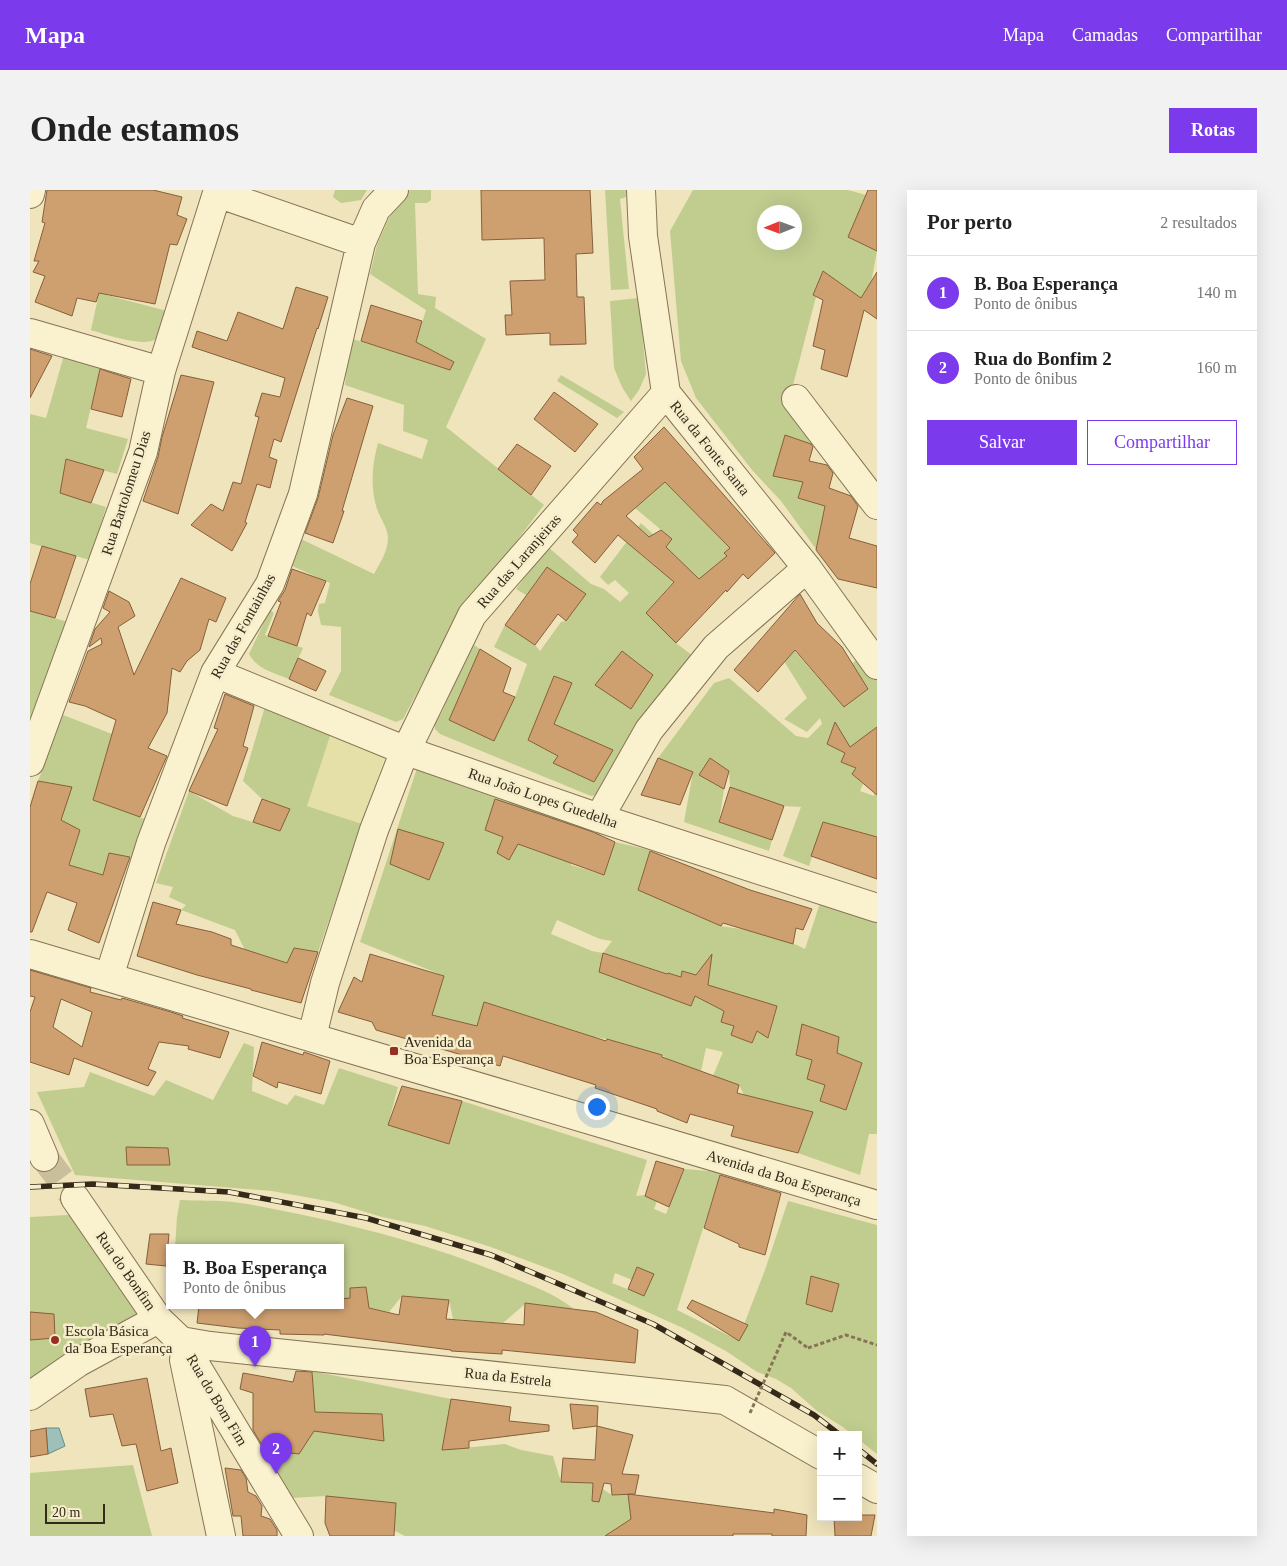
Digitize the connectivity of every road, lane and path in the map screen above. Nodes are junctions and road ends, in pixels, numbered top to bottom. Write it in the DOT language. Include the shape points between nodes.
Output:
graph roads {
  1 [pos="31,190"];
  2 [pos="394,190"];
  3 [pos="641,190"];
  4 [pos="217,191"];
  5 [pos="30,194"];
  6 [pos="361,243"];
  7 [pos="30,333"];
  8 [pos="161,371"];
  9 [pos="666,393"];
  10 [pos="796,399"];
  11 [pos="877,505"];
  12 [pos="807,568"];
  13 [pos="877,665"];
  14 [pos="215,674"];
  15 [pos="404,750"];
  16 [pos="30,762"];
  17 [pos="598,818"];
  18 [pos="877,908"];
  19 [pos="30,954"];
  20 [pos="109,977"];
  21 [pos="312,1037"];
  22 [pos="30,1124"];
  23 [pos="44,1157"];
  24 [pos="75,1198"];
  25 [pos="877,1205"];
  26 [pos="158,1319"];
  27 [pos="181,1341"];
  28 [pos="877,1345"];
  29 [pos="30,1396"];
  30 [pos="750,1413"];
  31 [pos="817,1453"];
  32 [pos="862,1480"];
  33 [pos="877,1489"];
  34 [pos="221,1536"];
  35 [pos="299,1536"];
  1 -- 5 [label="street"];
  2 -- 6 [label="street, Rua das Fontainhas" via="376,209"];
  3 -- 9 [label="street, Rua da Fonte Santa" via="643,236"];
  4 -- 6 [label="street"];
  4 -- 8 [label="street, Rua Bartolomeu Dias"];
  6 -- 14 [label="street, Rua das Fontainhas" via="303,494 270,584"];
  7 -- 8 [label="street"];
  8 -- 16 [label="street, Rua Bartolomeu Dias" via="143,452"];
  9 -- 12 [label="street, Rua da Fonte Santa"];
  9 -- 15 [label="street, Rua das Laranjeiras" via="472,615"];
  10 -- 11 [label="street"];
  12 -- 13 [label="street, Rua da Fonte Santa"];
  12 -- 17 [label="street" via="716,647 649,730"];
  14 -- 15 [label="street, Rua João Lopes Guedelha"];
  14 -- 20 [label="street, Rua das Fontainhas" via="152,843"];
  15 -- 17 [label="street, Rua João Lopes Guedelha"];
  15 -- 21 [label="street, Rua das Laranjeiras" via="325,982"];
  17 -- 18 [label="street, Rua João Lopes Guedelha"];
  19 -- 20 [label="street, Avenida da Boa Esperança"];
  20 -- 21 [label="street, Avenida da Boa Esperança"];
  21 -- 25 [label="street, Avenida da Boa Esperança"];
  22 -- 23 [label="street"];
  24 -- 26 [label="street, Rua do Bonfim"];
  26 -- 27 [label="street, Rua do Bonfim"];
  26 -- 29 [label="street" via="79,1362"];
  27 -- 30 [label="street, Rua da Estrela" via="725,1400"];
  27 -- 34 [label="street"];
  27 -- 35 [label="street, Rua do Bom Fim"];
  28 -- 30 [label="path, bridge" via="846,1335 808,1348 786,1332"];
  30 -- 31 [label="street, Rua da Estrela"];
  32 -- 33 [label="street"];
}
